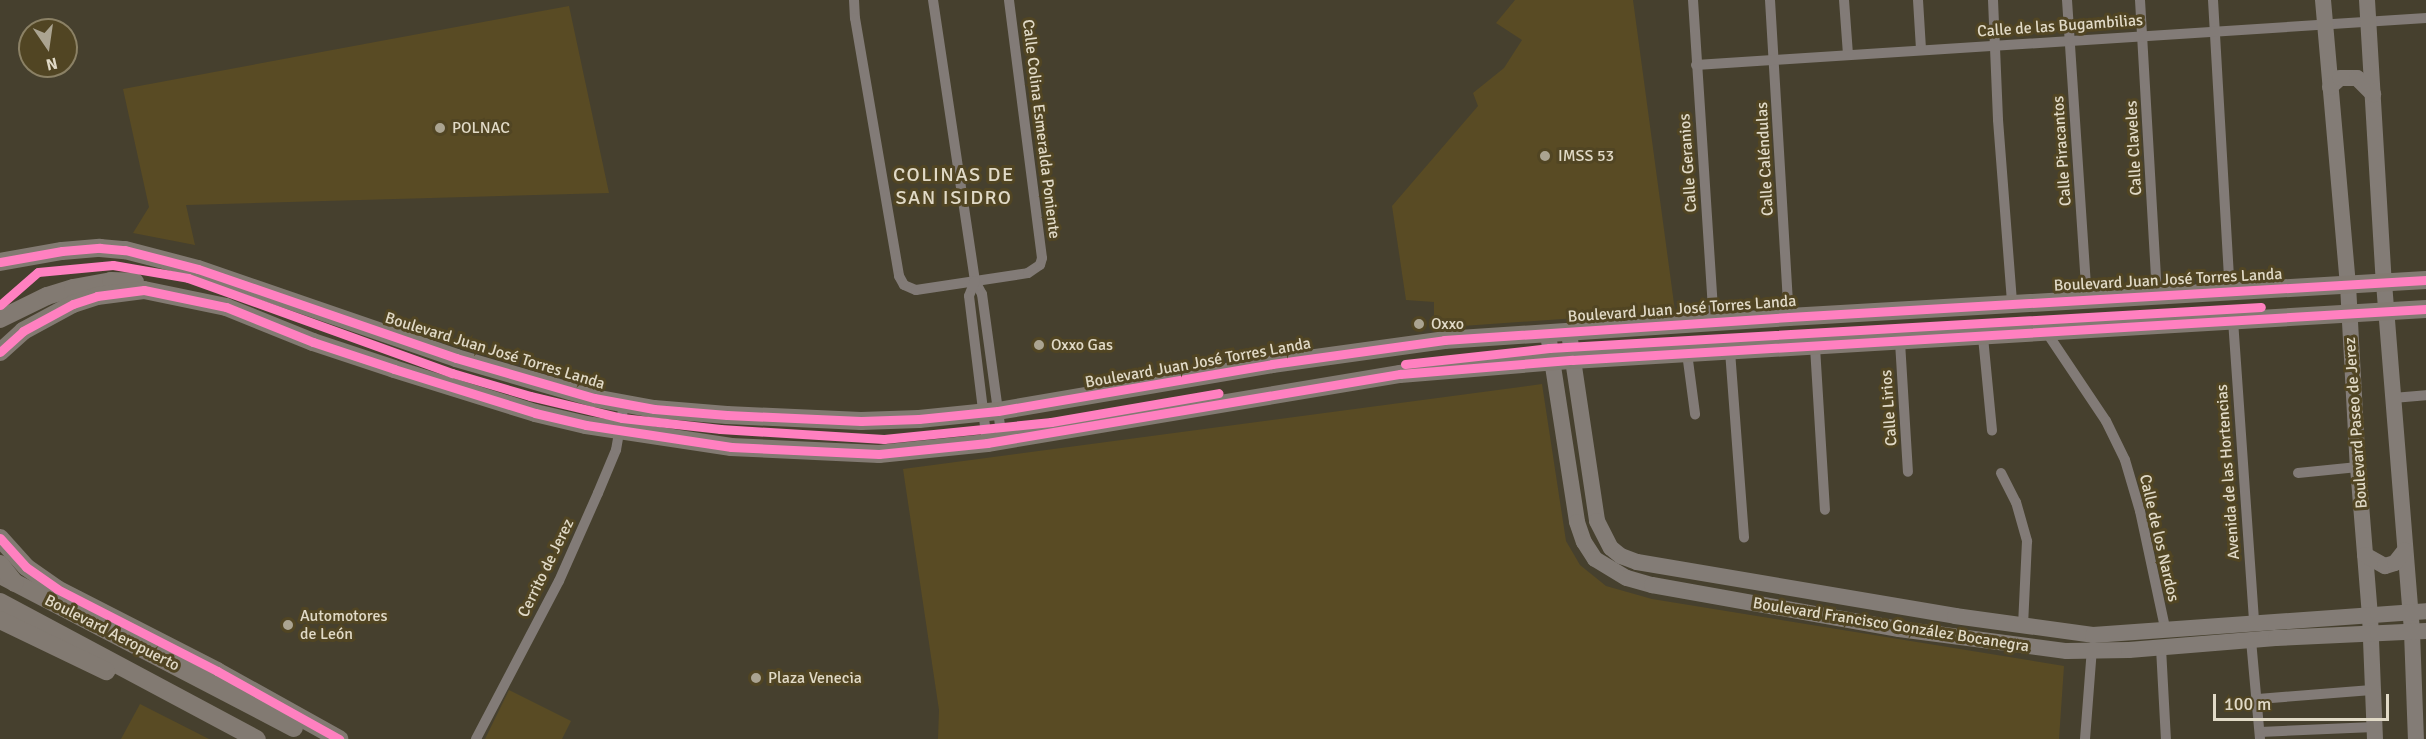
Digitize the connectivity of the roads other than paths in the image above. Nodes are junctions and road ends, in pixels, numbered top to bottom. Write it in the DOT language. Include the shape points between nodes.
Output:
graph roads {
  1 [pos="854,0"];
  2 [pos="933,0"];
  3 [pos="1009,0"];
  4 [pos="1693,0"];
  5 [pos="1770,0"];
  6 [pos="1844,0"];
  7 [pos="1918,0"];
  8 [pos="1993,0"];
  9 [pos="2067,0"];
  10 [pos="2140,0"];
  11 [pos="2213,0"];
  12 [pos="2323,0"];
  13 [pos="2367,0"];
  14 [pos="2426,18"];
  15 [pos="2369,20"];
  16 [pos="2324,24"];
  17 [pos="2214,31"];
  18 [pos="2142,35"];
  19 [pos="2070,42"];
  20 [pos="1995,46"];
  21 [pos="1921,49"];
  22 [pos="1848,54"];
  23 [pos="1774,58"];
  24 [pos="1696,65"];
  25 [pos="2330,87"];
  26 [pos="2373,94"];
  27 [pos="62,251"];
  28 [pos="0,262"];
  29 [pos="0,273"];
  30 [pos="2426,280"];
  31 [pos="975,281"];
  32 [pos="2384,283"];
  33 [pos="2348,285"];
  34 [pos="2229,291"];
  35 [pos="2157,295"];
  36 [pos="2087,300"];
  37 [pos="203,301"];
  38 [pos="2012,304"];
  39 [pos="2426,309"];
  40 [pos="2386,310"];
  41 [pos="2349,312"];
  42 [pos="1789,317"];
  43 [pos="0,319"];
  44 [pos="2233,320"];
  45 [pos="1714,324"];
  46 [pos="1569,333"];
  47 [pos="2047,333"];
  48 [pos="1548,334"];
  49 [pos="1983,337"];
  50 [pos="1900,342"];
  51 [pos="1815,347"];
  52 [pos="1730,351"];
  53 [pos="0,352"];
  54 [pos="1687,353"];
  55 [pos="1572,360"];
  56 [pos="1551,361"];
  57 [pos="2426,395"];
  58 [pos="2393,398"];
  59 [pos="624,404"];
  60 [pos="991,412"];
  61 [pos="1695,414"];
  62 [pos="1992,431"];
  63 [pos="620,432"];
  64 [pos="995,441"];
  65 [pos="2358,467"];
  66 [pos="1908,472"];
  67 [pos="2298,472"];
  68 [pos="2001,473"];
  69 [pos="1825,510"];
  70 [pos="1744,537"];
  71 [pos="0,538"];
  72 [pos="2405,550"];
  73 [pos="2365,555"];
  74 [pos="0,565"];
  75 [pos="8,579"];
  76 [pos="57,590"];
  77 [pos="0,602"];
  78 [pos="2418,612"];
  79 [pos="2370,615"];
  80 [pos="1955,616"];
  81 [pos="0,620"];
  82 [pos="2254,622"];
  83 [pos="2024,627"];
  84 [pos="2165,628"];
  85 [pos="2419,632"];
  86 [pos="1930,633"];
  87 [pos="2371,634"];
  88 [pos="2251,640"];
  89 [pos="2092,643"];
  90 [pos="2161,648"];
  91 [pos="2372,690"];
  92 [pos="2258,699"];
  93 [pos="2374,733"];
  94 [pos="2260,736"];
  95 [pos="238,739"];
  96 [pos="257,739"];
  97 [pos="316,739"];
  98 [pos="339,739"];
  99 [pos="476,739"];
  100 [pos="2085,739"];
  101 [pos="2166,739"];
  102 [pos="2416,739"];
  1 -- 31 [label="street" via="899,276 904,285 916,291"];
  2 -- 31 [label="street"];
  3 -- 31 [label="street, Calle Colina Esmeralda Poniente" via="1042,258 1040,265 1028,273"];
  4 -- 24 [label="street, Calle Geranios"];
  5 -- 23 [label="street, Calle Caléndulas"];
  6 -- 22 [label="street"];
  7 -- 21 [label="street"];
  8 -- 20 [label="street"];
  9 -- 19 [label="street, Calle Piracantos"];
  10 -- 18 [label="street, Calle Claveles"];
  11 -- 17 [label="street"];
  12 -- 16 [label="main road, Boulevard Paseo de Jerez"];
  13 -- 15 [label="main road"];
  14 -- 15 [label="street, Calle de las Bugambilias"];
  15 -- 16 [label="street, Calle de las Bugambilias"];
  15 -- 26 [label="main road"];
  16 -- 17 [label="street, Calle de las Bugambilias"];
  16 -- 25 [label="main road, Boulevard Paseo de Jerez"];
  17 -- 18 [label="street, Calle de las Bugambilias"];
  17 -- 34 [label="street"];
  18 -- 19 [label="street, Calle de las Bugambilias"];
  18 -- 35 [label="street, Calle Claveles"];
  19 -- 20 [label="street, Calle de las Bugambilias"];
  19 -- 36 [label="street, Calle Piracantos"];
  20 -- 21 [label="street, Calle de las Bugambilias"];
  20 -- 38 [label="street"];
  21 -- 22 [label="street, Calle de las Bugambilias"];
  22 -- 23 [label="street, Calle de las Bugambilias"];
  23 -- 24 [label="street, Calle de las Bugambilias"];
  23 -- 42 [label="street, Calle Caléndulas"];
  24 -- 45 [label="street, Calle Geranios"];
  25 -- 26 [label="main road" via="2340,78 2357,78"];
  25 -- 33 [label="main road, Boulevard Paseo de Jerez"];
  26 -- 32 [label="main road"];
  27 -- 28 [label="main road, Boulevard Juan José Torres Landa"];
  27 -- 29 [label="main road"];
  27 -- 59 [label="main road, Boulevard Juan José Torres Landa" via="100,248 145,254 456,358 594,399"];
  30 -- 32 [label="main road, Boulevard Juan José Torres Landa"];
  31 -- 60 [label="street" via="982,294"];
  32 -- 33 [label="main road, Boulevard Juan José Torres Landa"];
  32 -- 40 [label="main road"];
  33 -- 34 [label="main road, Boulevard Juan José Torres Landa"];
  33 -- 41 [label="main road, Boulevard Paseo de Jerez"];
  34 -- 35 [label="main road, Boulevard Juan José Torres Landa"];
  35 -- 36 [label="main road, Boulevard Juan José Torres Landa"];
  36 -- 38 [label="main road, Boulevard Juan José Torres Landa"];
  37 -- 43 [label="main road" via="146,283 111,281 47,296"];
  37 -- 53 [label="main road" via="144,290 97,296 47,316"];
  37 -- 63 [label="main road" via="418,377 535,413"];
  38 -- 42 [label="main road, Boulevard Juan José Torres Landa"];
  39 -- 40 [label="main road"];
  40 -- 41 [label="main road"];
  40 -- 58 [label="main road"];
  41 -- 44 [label="main road"];
  41 -- 65 [label="main road, Boulevard Paseo de Jerez"];
  42 -- 45 [label="main road, Boulevard Juan José Torres Landa"];
  44 -- 47 [label="main road"];
  44 -- 82 [label="street, Avenida de las Hortencias"];
  45 -- 46 [label="main road, Boulevard Juan José Torres Landa"];
  46 -- 48 [label="main road, Boulevard Juan José Torres Landa"];
  46 -- 55 [label="main road, Boulevard Francisco González Bocanegra"];
  47 -- 49 [label="main road"];
  47 -- 84 [label="street, Calle de los Nardos" via="2101,413 2125,460"];
  48 -- 56 [label="main road, Boulevard Francisco González Bocanegra"];
  48 -- 60 [label="main road, Boulevard Juan José Torres Landa" via="1444,340 1334,355"];
  49 -- 50 [label="main road"];
  49 -- 62 [label="street"];
  50 -- 51 [label="main road"];
  50 -- 66 [label="street, Calle Lirios"];
  51 -- 52 [label="main road"];
  51 -- 69 [label="street"];
  52 -- 54 [label="main road"];
  52 -- 70 [label="street"];
  54 -- 55 [label="main road"];
  54 -- 61 [label="street"];
  55 -- 56 [label="main road"];
  55 -- 80 [label="main road, Boulevard Francisco González Bocanegra" via="1597,520 1607,542 1621,556 1637,562"];
  56 -- 64 [label="main road" via="1400,374"];
  56 -- 86 [label="main road, Boulevard Francisco González Bocanegra" via="1577,522 1595,559 1612,571 1652,585"];
  57 -- 58 [label="street"];
  58 -- 72 [label="main road"];
  59 -- 60 [label="main road, Boulevard Juan José Torres Landa" via="727,415 845,420 919,419"];
  59 -- 63 [label="street, Cerrito de Jerez"];
  60 -- 64 [label="street"];
  63 -- 64 [label="main road" via="793,452 891,453"];
  63 -- 99 [label="street, Cerrito de Jerez" via="559,581"];
  65 -- 67 [label="street"];
  65 -- 73 [label="main road, Boulevard Paseo de Jerez"];
  68 -- 83 [label="street" via="2016,502 2027,541"];
  71 -- 76 [label="main road" via="26,567"];
  72 -- 73 [label="main road" via="2395,563 2385,566"];
  72 -- 78 [label="main road"];
  73 -- 79 [label="main road, Boulevard Paseo de Jerez"];
  74 -- 75 [label="main road, bridge"];
  74 -- 76 [label="main road"];
  75 -- 97 [label="main road, Boulevard Aeropuerto"];
  76 -- 98 [label="main road" via="217,671"];
  77 -- 96 [label="main road, Boulevard Aeropuerto"];
  78 -- 79 [label="main road, Boulevard Francisco González Bocanegra"];
  78 -- 85 [label="main road"];
  79 -- 82 [label="main road, Boulevard Francisco González Bocanegra"];
  79 -- 87 [label="main road, Boulevard Paseo de Jerez"];
  80 -- 83 [label="main road, Boulevard Francisco González Bocanegra"];
  80 -- 86 [label="main road" via="1937,620"];
  81 -- 95 [label="main road"];
  82 -- 84 [label="main road, Boulevard Francisco González Bocanegra"];
  83 -- 89 [label="main road, Boulevard Francisco González Bocanegra"];
  84 -- 89 [label="main road, Boulevard Francisco González Bocanegra"];
  85 -- 87 [label="main road, Boulevard Francisco González Bocanegra"];
  85 -- 102 [label="main road"];
  86 -- 89 [label="main road, Boulevard Francisco González Bocanegra" via="2028,647"];
  87 -- 88 [label="main road, Boulevard Francisco González Bocanegra"];
  87 -- 91 [label="main road, Boulevard Paseo de Jerez"];
  88 -- 90 [label="main road, Boulevard Francisco González Bocanegra"];
  88 -- 92 [label="street"];
  89 -- 90 [label="main road, Boulevard Francisco González Bocanegra"];
  89 -- 100 [label="street"];
  90 -- 101 [label="street"];
  91 -- 92 [label="street"];
  91 -- 93 [label="main road, Boulevard Paseo de Jerez"];
  92 -- 94 [label="street"];
  93 -- 94 [label="street"];
}
